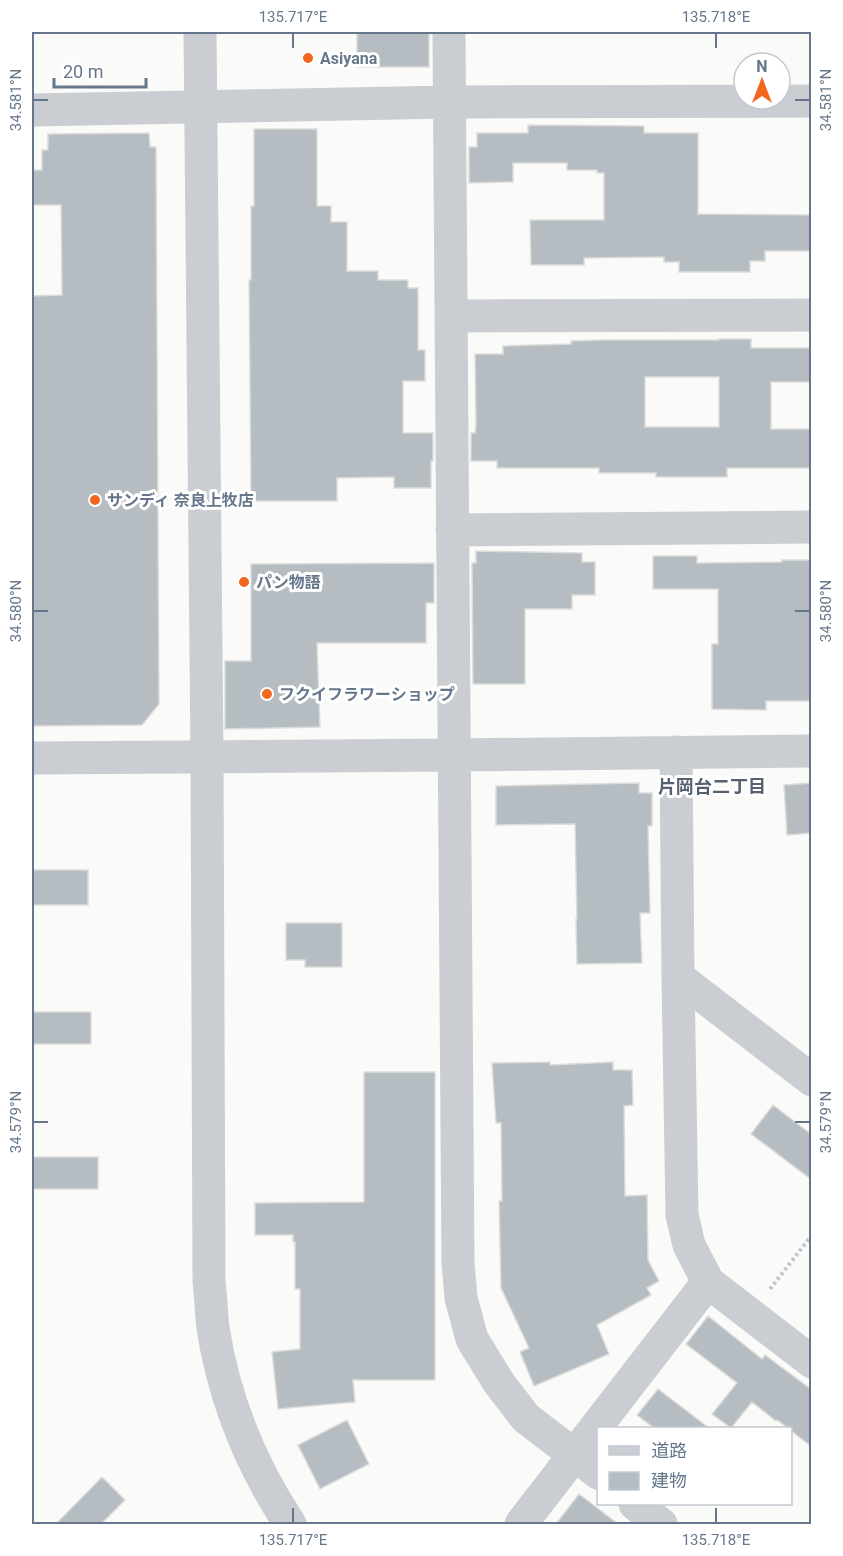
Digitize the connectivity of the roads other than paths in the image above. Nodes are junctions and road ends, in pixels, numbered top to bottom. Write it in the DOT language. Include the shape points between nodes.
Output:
graph roads {
  1 [pos="200,32"];
  2 [pos="449,32"];
  3 [pos="812,101"];
  4 [pos="450,102"];
  5 [pos="200,107"];
  6 [pos="32,110"];
  7 [pos="812,315"];
  8 [pos="452,316"];
  9 [pos="812,527"];
  10 [pos="452,530"];
  11 [pos="812,750"];
  12 [pos="676,752"];
  13 [pos="454,755"];
  14 [pos="207,756"];
  15 [pos="32,758"];
  16 [pos="678,977"];
  17 [pos="812,1080"];
  18 [pos="708,1282"];
  19 [pos="812,1362"];
  20 [pos="612,1427"];
  21 [pos="597,1449"];
  22 [pos="587,1464"];
  23 [pos="637,1505"];
  24 [pos="290,1524"];
  25 [pos="521,1524"];
  26 [pos="661,1524"];
  1 -- 5 [label="street"];
  2 -- 4 [label="street"];
  3 -- 4 [label="street"];
  4 -- 5 [label="street"];
  4 -- 8 [label="street"];
  5 -- 6 [label="street"];
  5 -- 14 [label="street"];
  7 -- 8 [label="street"];
  8 -- 10 [label="street"];
  9 -- 10 [label="street"];
  10 -- 13 [label="street"];
  11 -- 12 [label="street"];
  12 -- 13 [label="street"];
  12 -- 16 [label="street"];
  13 -- 14 [label="street"];
  13 -- 22 [label="street" via="461,1298 472,1340 499,1383 526,1418"];
  14 -- 15 [label="street"];
  14 -- 24 [label="street" via="209,1270 213,1327 236,1418 254,1462"];
  16 -- 17 [label="street"];
  16 -- 18 [label="street" via="682,1215 689,1245"];
  18 -- 19 [label="street"];
  18 -- 20 [label="street"];
  21 -- 22 [label="street"];
  22 -- 25 [label="street"];
  23 -- 26 [label="street"];
}
